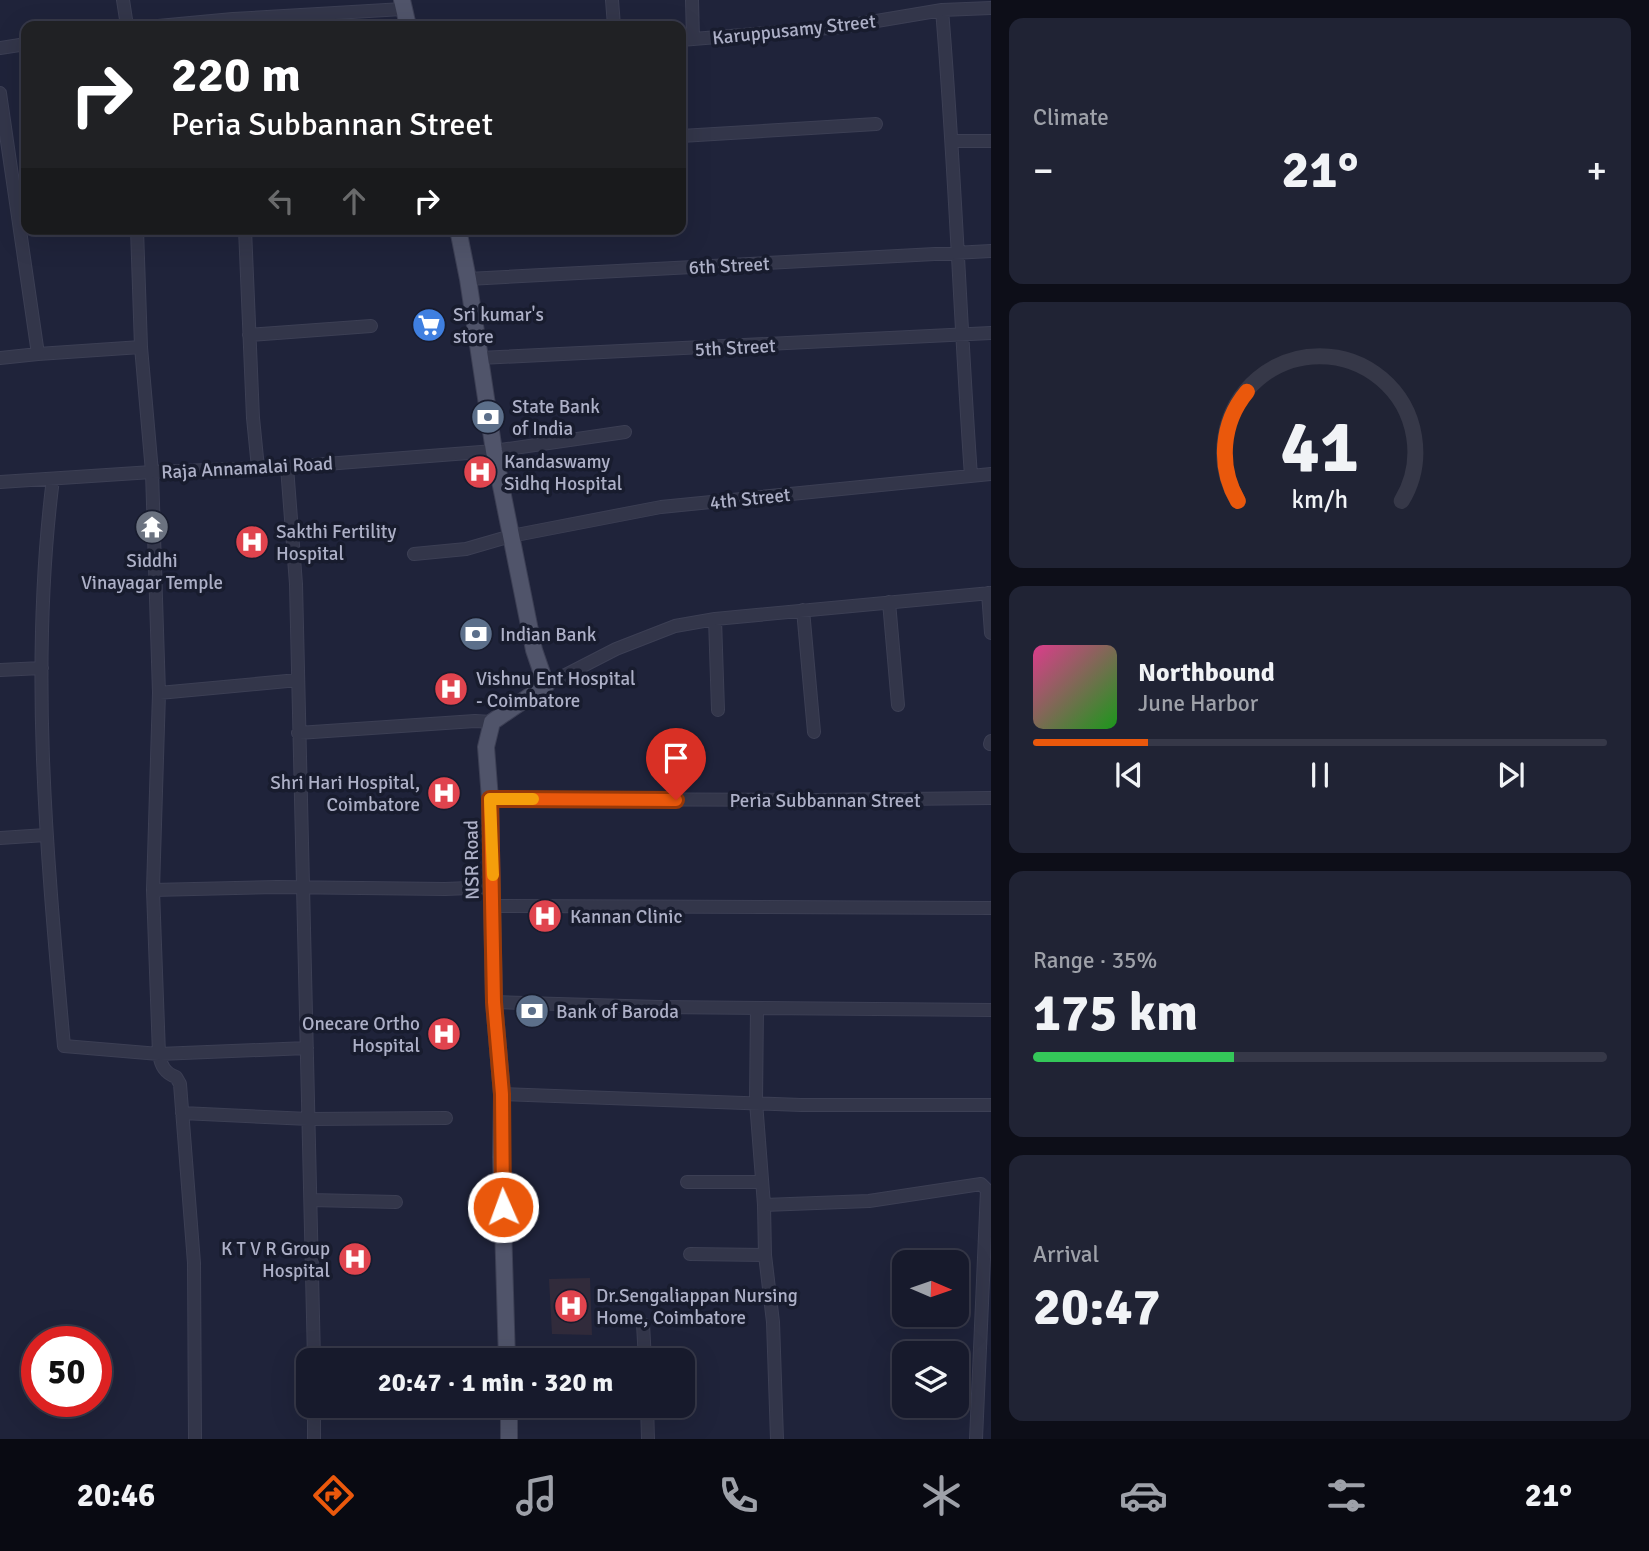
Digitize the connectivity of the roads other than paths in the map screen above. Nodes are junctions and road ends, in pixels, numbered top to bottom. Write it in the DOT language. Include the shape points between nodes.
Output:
graph roads {
  1 [pos="123,0"];
  2 [pos="612,0"];
  3 [pos="692,0"];
  4 [pos="402,5"];
  5 [pos="987,5"];
  6 [pos="925,6"];
  7 [pos="942,10"];
  8 [pos="126,21"];
  9 [pos="252,21"];
  10 [pos="614,21"];
  11 [pos="687,39"];
  12 [pos="21,45"];
  13 [pos="0,48"];
  14 [pos="0,93"];
  15 [pos="876,124"];
  16 [pos="686,136"];
  17 [pos="953,141"];
  18 [pos="991,141"];
  19 [pos="137,235"];
  20 [pos="245,235"];
  21 [pos="459,235"];
  22 [pos="991,251"];
  23 [pos="957,253"];
  24 [pos="468,279"];
  25 [pos="371,326"];
  26 [pos="991,333"];
  27 [pos="249,335"];
  28 [pos="961,335"];
  29 [pos="141,347"];
  30 [pos="38,354"];
  31 [pos="0,358"];
  32 [pos="480,358"];
  33 [pos="625,432"];
  34 [pos="494,451"];
  35 [pos="287,467"];
  36 [pos="258,468"];
  37 [pos="152,472"];
  38 [pos="991,474"];
  39 [pos="971,476"];
  40 [pos="53,479"];
  41 [pos="0,482"];
  42 [pos="511,536"];
  43 [pos="414,554"];
  44 [pos="990,593"];
  45 [pos="889,602"];
  46 [pos="803,610"];
  47 [pos="715,619"];
  48 [pos="991,634"];
  49 [pos="42,668"];
  50 [pos="0,670"];
  51 [pos="298,680"];
  52 [pos="546,685"];
  53 [pos="159,693"];
  54 [pos="898,705"];
  55 [pos="718,710"];
  56 [pos="492,722"];
  57 [pos="814,732"];
  58 [pos="299,733"];
  59 [pos="991,798"];
  60 [pos="490,799"];
  61 [pos="46,835"];
  62 [pos="0,838"];
  63 [pos="493,887"];
  64 [pos="303,888"];
  65 [pos="153,890"];
  66 [pos="493,906"];
  67 [pos="991,908"];
  68 [pos="494,1002"];
  69 [pos="757,1008"];
  70 [pos="991,1010"];
  71 [pos="307,1048"];
  72 [pos="159,1054"];
  73 [pos="502,1094"];
  74 [pos="757,1102"];
  75 [pos="991,1105"];
  76 [pos="182,1113"];
  77 [pos="446,1118"];
  78 [pos="309,1119"];
  79 [pos="687,1182"];
  80 [pos="762,1182"];
  81 [pos="311,1200"];
  82 [pos="396,1202"];
  83 [pos="764,1205"];
  84 [pos="690,1254"];
  85 [pos="765,1255"];
  86 [pos="643,1324"];
  87 [pos="314,1348"];
  88 [pos="507,1348"];
  89 [pos="644,1348"];
  90 [pos="314,1418"];
  91 [pos="509,1418"];
  92 [pos="647,1418"];
  93 [pos="195,1439"];
  94 [pos="314,1439"];
  95 [pos="509,1439"];
  96 [pos="648,1439"];
  97 [pos="777,1439"];
  98 [pos="976,1439"];
  1 -- 8 [label="street"];
  2 -- 10 [label="street"];
  3 -- 11 [label="street"];
  4 -- 9 [label="street"];
  5 -- 7 [label="street, Karuppusamy Street"];
  6 -- 7 [label="street, Karuppusamy Street"];
  6 -- 11 [label="street, Karuppusamy Street" via="841,27"];
  7 -- 17 [label="street"];
  12 -- 13 [label="street"];
  14 -- 30 [label="street"];
  15 -- 16 [label="street"];
  17 -- 18 [label="street"];
  17 -- 23 [label="street"];
  19 -- 29 [label="street"];
  20 -- 27 [label="street"];
  21 -- 24 [label="main road"];
  22 -- 23 [label="street, 6th Street"];
  23 -- 24 [label="street, 6th Street"];
  23 -- 28 [label="street"];
  24 -- 32 [label="main road"];
  25 -- 27 [label="street"];
  26 -- 28 [label="street, 5th Street"];
  27 -- 36 [label="street"];
  28 -- 32 [label="street, 5th Street"];
  28 -- 39 [label="street"];
  29 -- 30 [label="street"];
  29 -- 37 [label="street"];
  30 -- 31 [label="street"];
  32 -- 34 [label="main road"];
  33 -- 34 [label="street, Raja Annamalai Road"];
  34 -- 35 [label="street, Raja Annamalai Road"];
  34 -- 42 [label="main road"];
  35 -- 36 [label="street, Raja Annamalai Road"];
  35 -- 51 [label="street"];
  36 -- 37 [label="street, Raja Annamalai Road"];
  37 -- 40 [label="street, Raja Annamalai Road"];
  37 -- 53 [label="street"];
  38 -- 39 [label="street, 4th Street"];
  39 -- 42 [label="street, 4th Street" via="661,507"];
  40 -- 41 [label="street, Raja Annamalai Road"];
  40 -- 49 [label="street" via="45,539"];
  42 -- 43 [label="street, 4th Street" via="466,549"];
  42 -- 52 [label="main road" via="534,650"];
  44 -- 45 [label="street"];
  44 -- 48 [label="street"];
  45 -- 46 [label="street"];
  45 -- 54 [label="street"];
  46 -- 47 [label="street"];
  46 -- 57 [label="street"];
  47 -- 52 [label="street" via="676,626 615,649"];
  47 -- 55 [label="street"];
  49 -- 50 [label="street"];
  49 -- 61 [label="street"];
  51 -- 53 [label="street"];
  51 -- 58 [label="street"];
  52 -- 56 [label="main road"];
  53 -- 65 [label="street"];
  56 -- 58 [label="street"];
  56 -- 60 [label="main road, NSR Road" via="486,747"];
  58 -- 64 [label="street"];
  59 -- 60 [label="street, Peria Subbannan Street"];
  60 -- 63 [label="main road, NSR Road"];
  61 -- 62 [label="street"];
  61 -- 72 [label="street" via="64,1046"];
  63 -- 64 [label="street"];
  63 -- 66 [label="main road, NSR Road"];
  64 -- 65 [label="street"];
  64 -- 71 [label="street"];
  65 -- 72 [label="street"];
  66 -- 67 [label="street"];
  66 -- 68 [label="main road, NSR Road"];
  68 -- 69 [label="street"];
  68 -- 73 [label="main road, NSR Road"];
  69 -- 70 [label="street"];
  69 -- 74 [label="street"];
  71 -- 72 [label="street"];
  71 -- 78 [label="street"];
  72 -- 76 [label="street" via="161,1065 180,1084"];
  73 -- 74 [label="street"];
  73 -- 88 [label="main road, NSR Road"];
  74 -- 75 [label="street"];
  74 -- 80 [label="street"];
  76 -- 78 [label="street"];
  76 -- 93 [label="street" via="194,1263"];
  77 -- 78 [label="street"];
  78 -- 81 [label="street"];
  79 -- 80 [label="street"];
  80 -- 83 [label="street"];
  81 -- 82 [label="street"];
  81 -- 87 [label="street"];
  83 -- 85 [label="street"];
  83 -- 98 [label="street" via="869,1201 981,1184 987,1190"];
  84 -- 85 [label="street"];
  85 -- 97 [label="street" via="773,1322"];
  86 -- 89 [label="street"];
  90 -- 94 [label="street"];
  91 -- 95 [label="main road"];
  92 -- 96 [label="street"];
}
